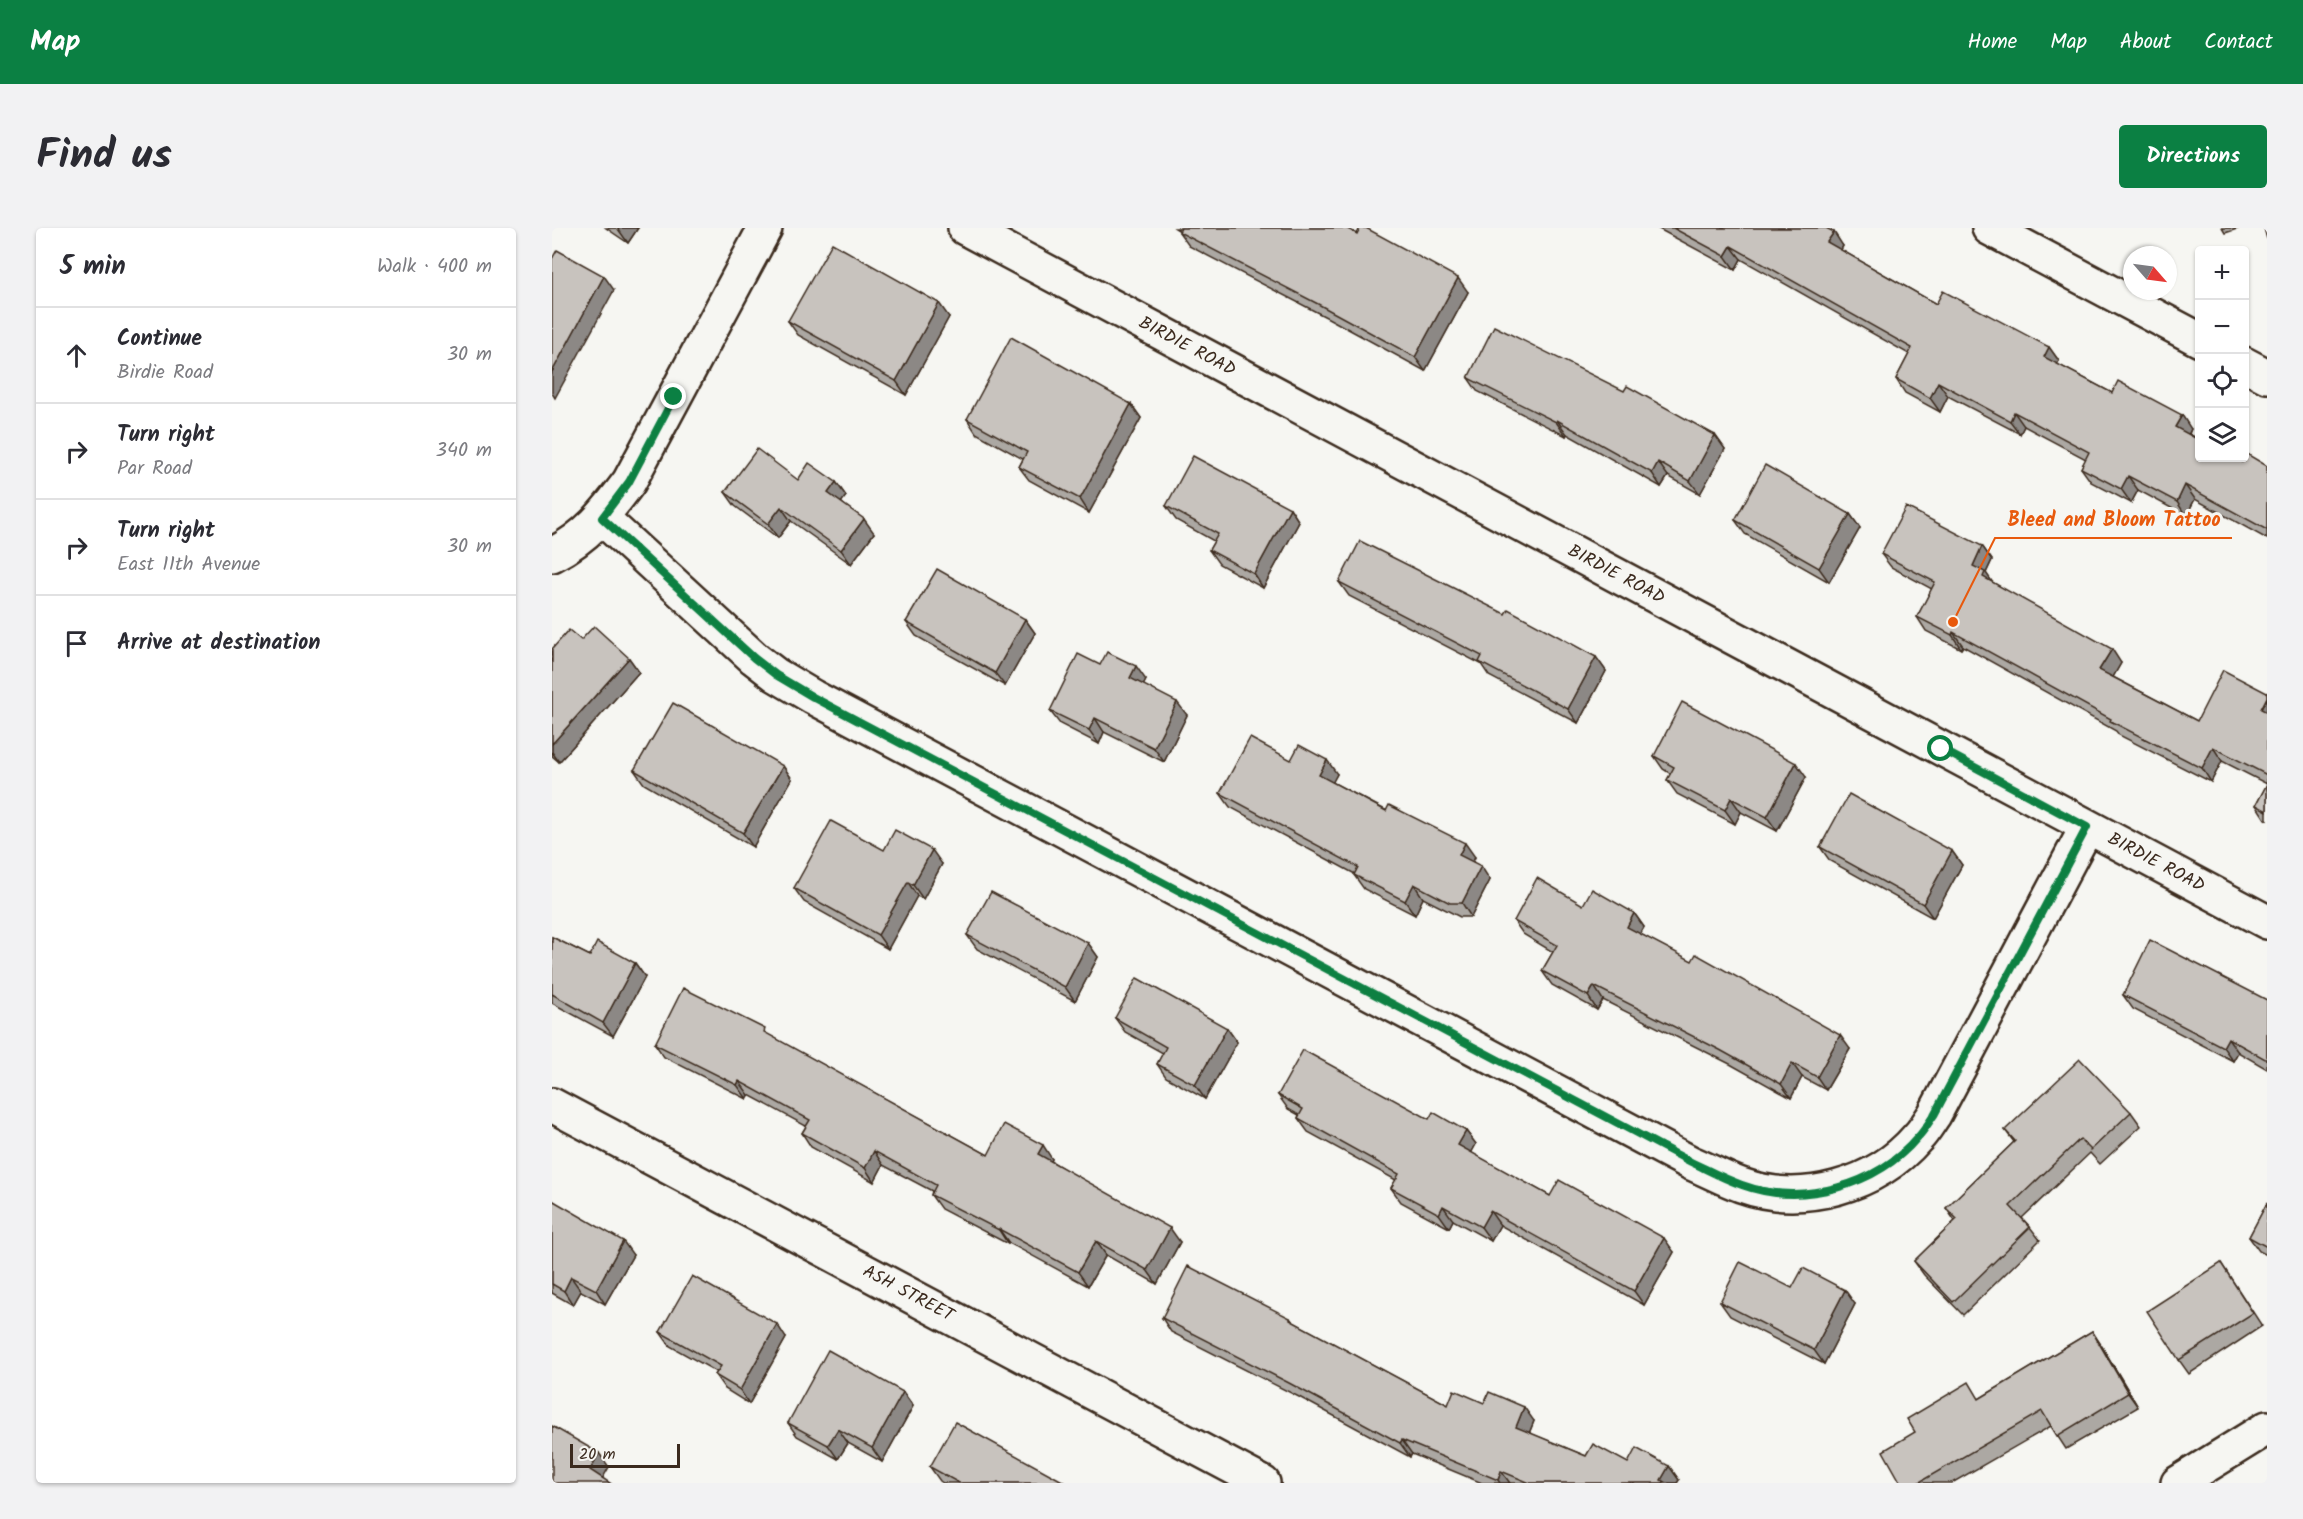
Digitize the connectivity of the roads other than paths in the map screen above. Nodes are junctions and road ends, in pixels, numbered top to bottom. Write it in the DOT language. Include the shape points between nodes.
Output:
graph roads {
  1 [pos="765,228"];
  2 [pos="965,228"];
  3 [pos="1989,228"];
  4 [pos="2195,338"];
  5 [pos="2249,367"];
  6 [pos="2267,376"];
  7 [pos="602,518"];
  8 [pos="552,555"];
  9 [pos="2087,827"];
  10 [pos="2267,922"];
  11 [pos="552,1105"];
  12 [pos="2267,1428"];
  13 [pos="1263,1483"];
  14 [pos="2178,1483"];
  1 -- 7 [label="street" via="629,482"];
  2 -- 9 [label="street, BIRDIE ROAD"];
  3 -- 4 [label="street"];
  5 -- 6 [label="street"];
  7 -- 8 [label="street" via="570,546"];
  7 -- 9 [label="street" via="754,658 813,697 1680,1157 1743,1186 1807,1194 1839,1188 1874,1173 1919,1137"];
  9 -- 10 [label="street, BIRDIE ROAD"];
  11 -- 13 [label="street, ASH STREET"];
  12 -- 14 [label="street"];
}
